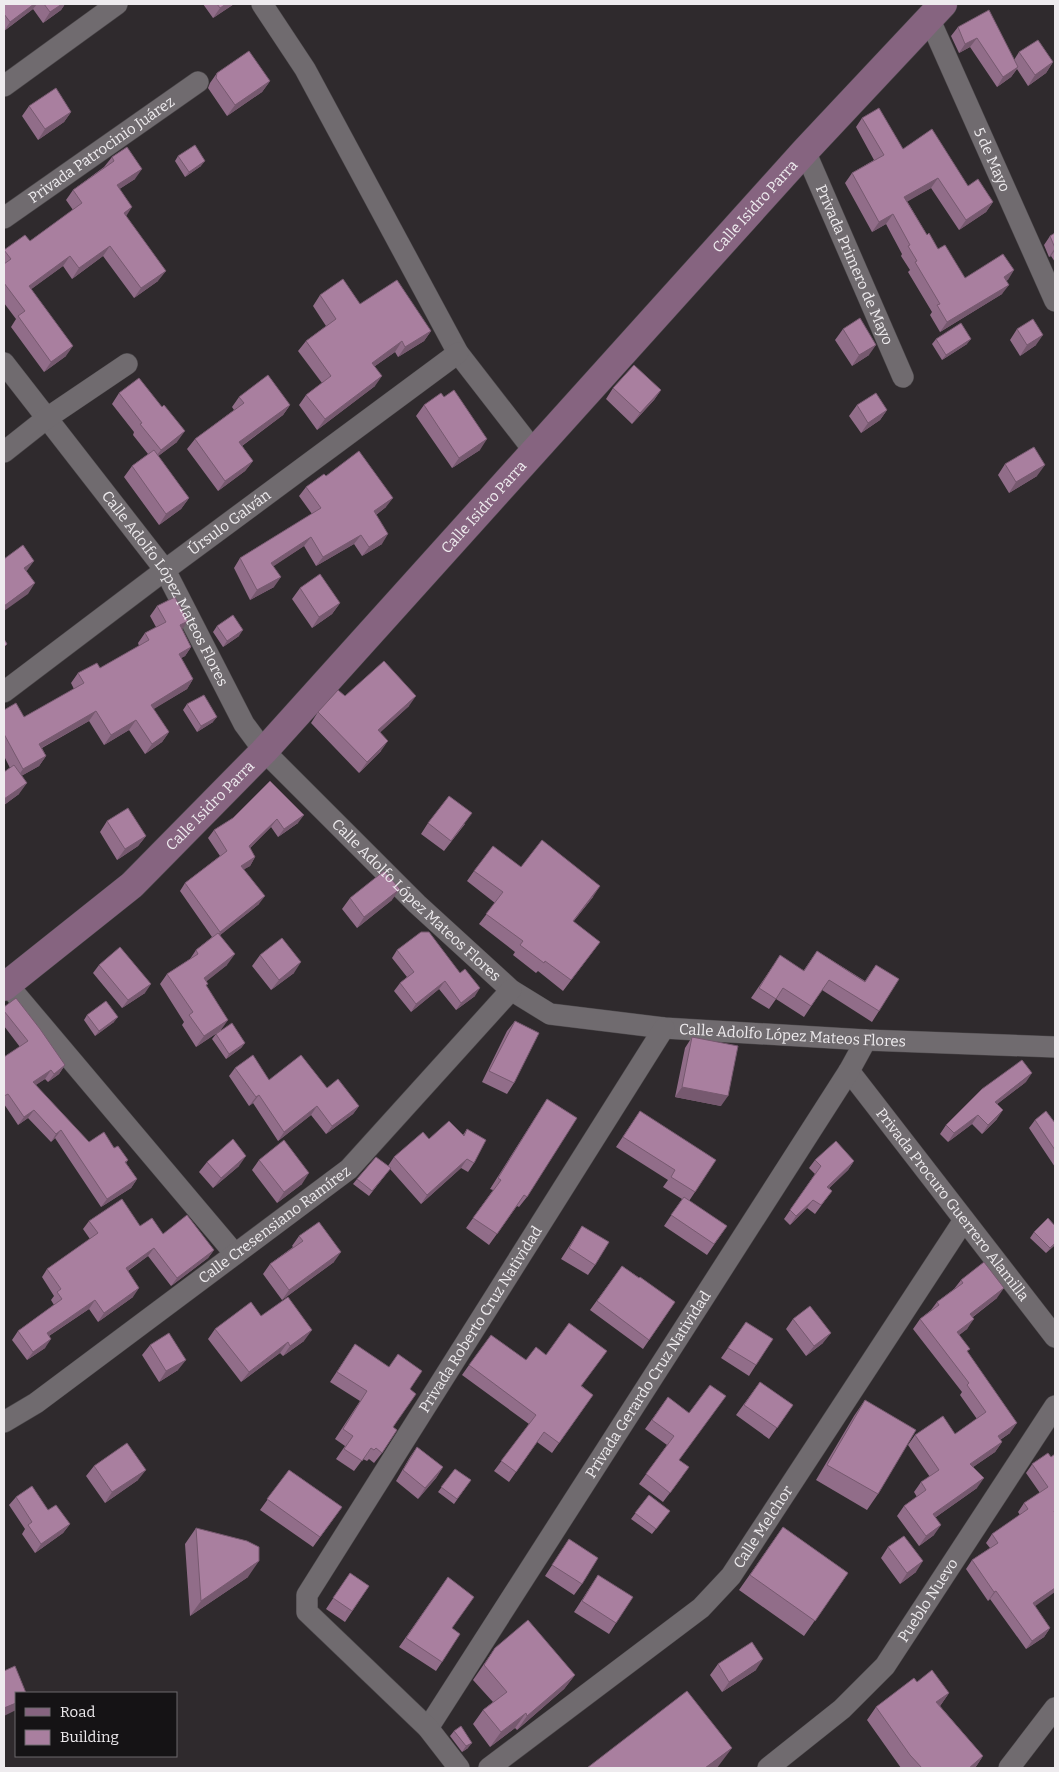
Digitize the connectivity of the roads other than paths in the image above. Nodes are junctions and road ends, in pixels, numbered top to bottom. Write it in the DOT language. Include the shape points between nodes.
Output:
graph roads {
  1 [pos="117,4"];
  2 [pos="262,4"];
  3 [pos="936,11"];
  4 [pos="198,82"];
  5 [pos="4,86"];
  6 [pos="805,151"];
  7 [pos="4,218"];
  8 [pos="1055,301"];
  9 [pos="458,353"];
  10 [pos="4,364"];
  11 [pos="127,364"];
  12 [pos="903,377"];
  13 [pos="47,418"];
  14 [pos="534,451"];
  15 [pos="4,452"];
  16 [pos="165,570"];
  17 [pos="4,692"];
  18 [pos="264,751"];
  19 [pos="6,985"];
  20 [pos="511,990"];
  21 [pos="664,1028"];
  22 [pos="866,1040"];
  23 [pos="1055,1047"];
  24 [pos="849,1071"];
  25 [pos="964,1220"];
  26 [pos="235,1254"];
  27 [pos="1055,1337"];
  28 [pos="1055,1406"];
  29 [pos="4,1422"];
  30 [pos="1055,1708"];
  31 [pos="428,1728"];
  32 [pos="459,1768"];
  33 [pos="489,1768"];
  34 [pos="768,1768"];
  35 [pos="1009,1768"];
  1 -- 5 [label="street"];
  2 -- 9 [label="street" via="305,69"];
  3 -- 6 [label="street, Calle Isidro Parra"];
  3 -- 8 [label="street, 5 de Mayo"];
  4 -- 7 [label="street, Privada Patrocinio Juárez"];
  6 -- 12 [label="street, Privada Primero de Mayo"];
  6 -- 14 [label="street, Calle Isidro Parra"];
  9 -- 14 [label="street"];
  9 -- 16 [label="street, Úrsulo Galván"];
  10 -- 13 [label="street, Calle Adolfo López Mateos Flores"];
  11 -- 13 [label="street"];
  13 -- 15 [label="street"];
  13 -- 16 [label="street, Calle Adolfo López Mateos Flores"];
  14 -- 18 [label="street, Calle Isidro Parra"];
  16 -- 17 [label="street, Úrsulo Galván"];
  16 -- 18 [label="street, Calle Adolfo López Mateos Flores" via="244,724"];
  18 -- 19 [label="street, Calle Isidro Parra" via="132,885"];
  18 -- 20 [label="street, Calle Adolfo López Mateos Flores" via="417,904"];
  19 -- 26 [label="street"];
  20 -- 21 [label="street, Calle Adolfo López Mateos Flores" via="550,1014"];
  20 -- 26 [label="street, Calle Cresensiano Ramírez" via="348,1169"];
  21 -- 22 [label="street, Calle Adolfo López Mateos Flores"];
  21 -- 31 [label="street, Privada Roberto Cruz Natividad" via="307,1595 306,1612"];
  22 -- 23 [label="street, Calle Adolfo López Mateos Flores"];
  22 -- 24 [label="street, Privada Gerardo Cruz Natividad"];
  24 -- 25 [label="street, Privada Procuro Guerrero Alamilla"];
  24 -- 31 [label="street, Privada Gerardo Cruz Natividad"];
  25 -- 27 [label="street, Privada Procuro Guerrero Alamilla"];
  25 -- 33 [label="street, Calle Melchor" via="731,1576 701,1608"];
  26 -- 29 [label="street, Calle Cresensiano Ramírez" via="36,1403"];
  28 -- 34 [label="street, Pueblo Nuevo" via="885,1666 842,1709"];
  30 -- 35 [label="street"];
  31 -- 32 [label="street"];
}
